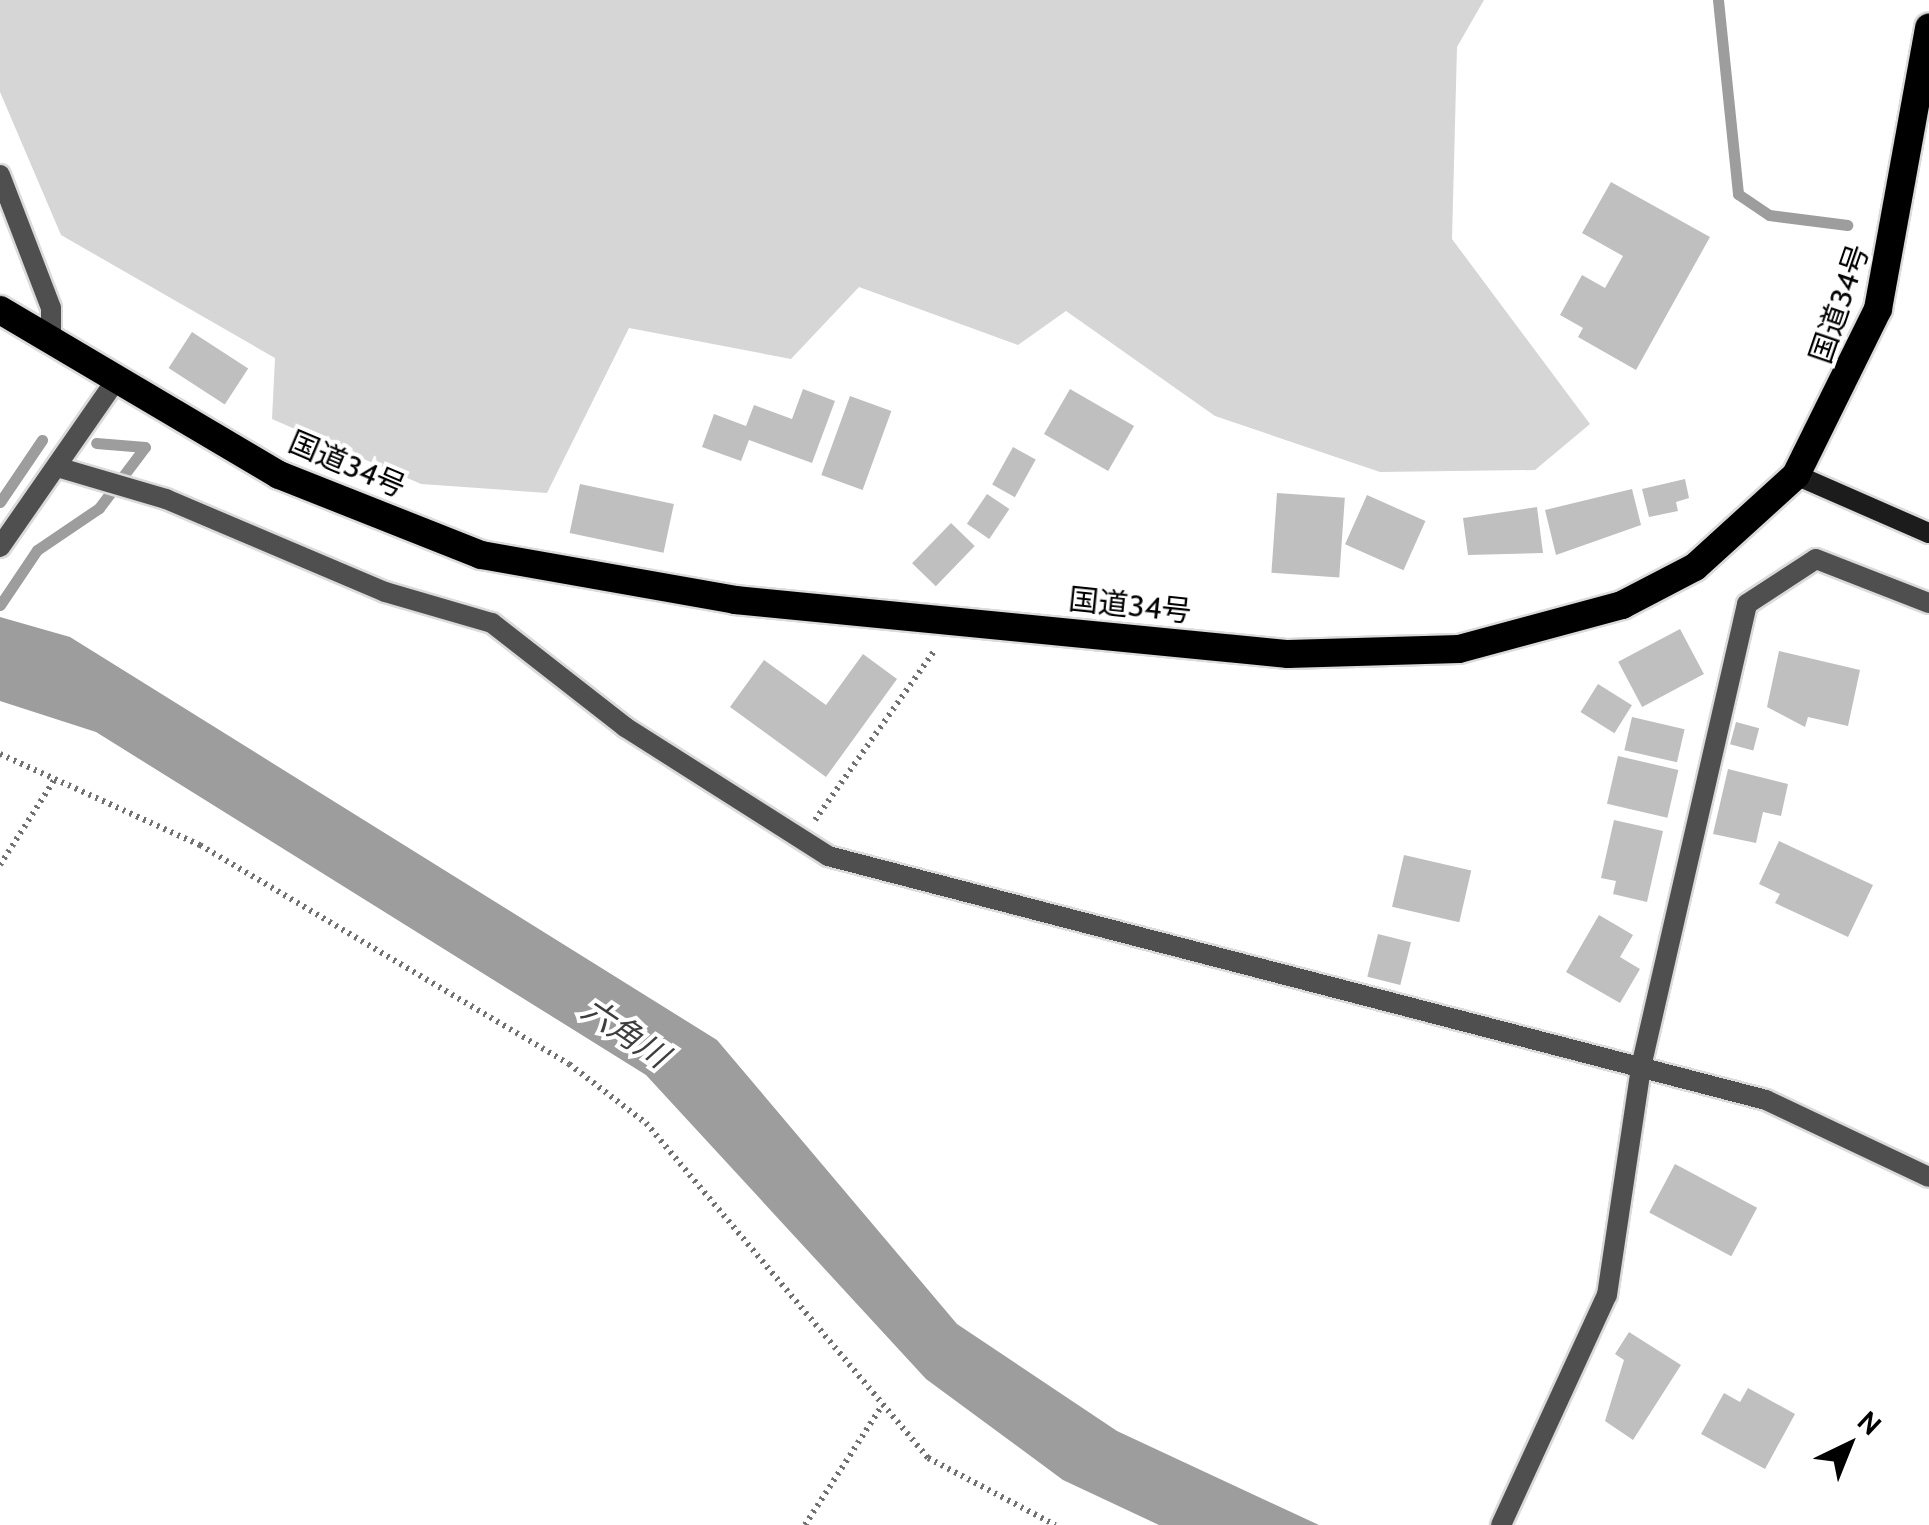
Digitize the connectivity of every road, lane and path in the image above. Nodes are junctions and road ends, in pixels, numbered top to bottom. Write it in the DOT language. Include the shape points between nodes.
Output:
graph roads {
  1 [pos="1929,28"];
  2 [pos="0,175"];
  3 [pos="0,310"];
  4 [pos="51,342"];
  5 [pos="114,383"];
  6 [pos="58,467"];
  7 [pos="1796,475"];
  8 [pos="1929,533"];
  9 [pos="0,547"];
  10 [pos="1929,603"];
  11 [pos="936,620"];
  12 [pos="0,754"];
  13 [pos="56,777"];
  14 [pos="802,838"];
  15 [pos="0,864"];
  16 [pos="1641,1067"];
  17 [pos="1929,1178"];
  18 [pos="881,1407"];
  19 [pos="805,1525"];
  20 [pos="1055,1525"];
  21 [pos="1501,1525"];
  1 -- 7 [label="highway, 国道34号" via="1878,309"];
  2 -- 4 [label="street" via="51,308"];
  3 -- 4 [label="highway, 国道34号"];
  4 -- 5 [label="highway, 国道34号"];
  5 -- 6 [label="street"];
  5 -- 11 [label="highway, 国道34号" via="280,475 481,555 734,600"];
  6 -- 9 [label="street"];
  6 -- 14 [label="street" via="138,491 386,592 492,623 625,727"];
  7 -- 8 [label="main road"];
  7 -- 11 [label="highway, 国道34号" via="1695,567 1604,611 1460,649 1288,654"];
  10 -- 16 [label="street" via="1816,559 1746,604"];
  11 -- 14 [label="path" via="934,658"];
  12 -- 13 [label="path"];
  13 -- 15 [label="path"];
  13 -- 18 [label="path" via="200,845 584,1076 646,1123"];
  14 -- 16 [label="street" via="828,856"];
  16 -- 17 [label="street" via="1766,1100"];
  16 -- 21 [label="street" via="1607,1294"];
  18 -- 19 [label="path"];
  18 -- 20 [label="path" via="928,1458"];
}
